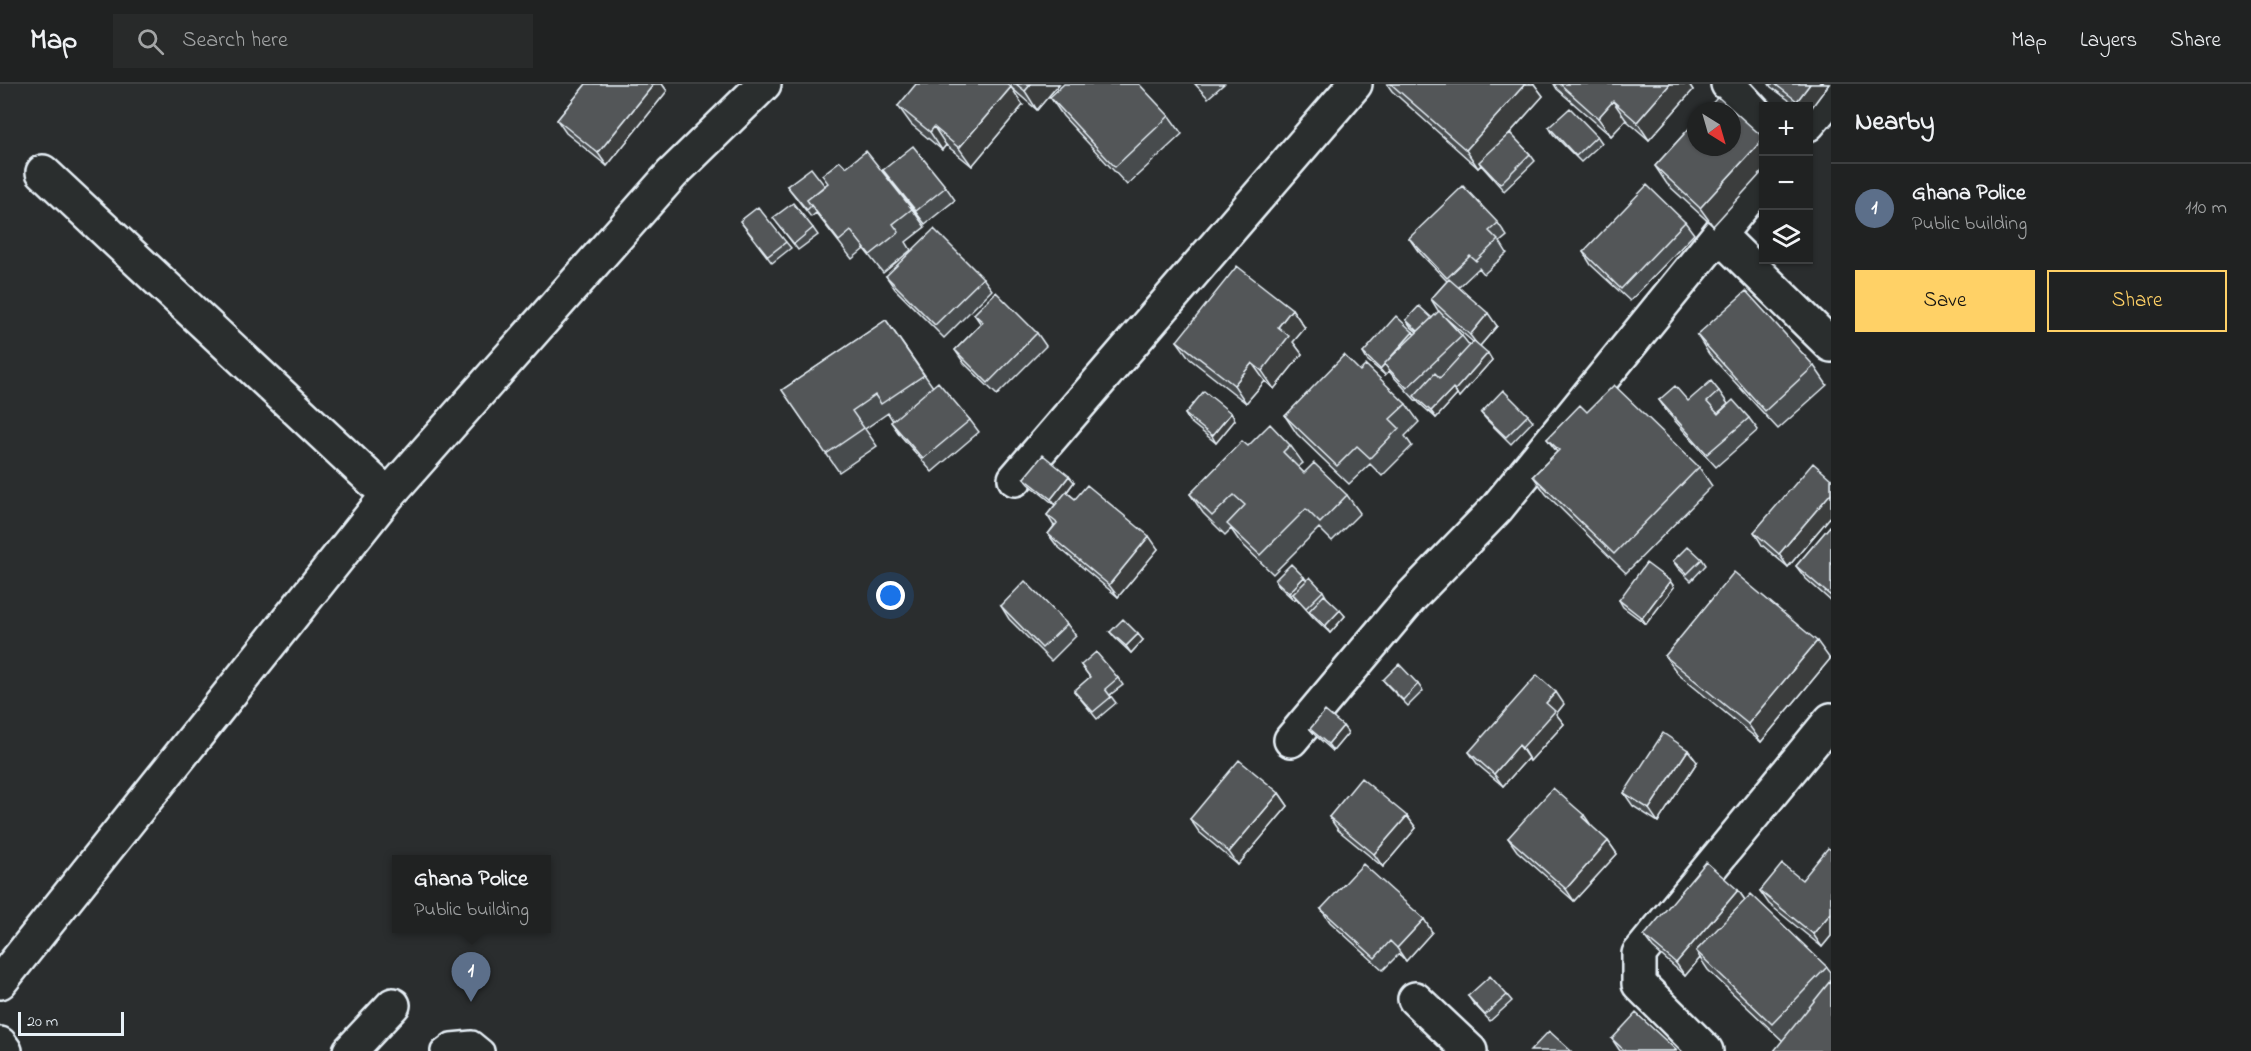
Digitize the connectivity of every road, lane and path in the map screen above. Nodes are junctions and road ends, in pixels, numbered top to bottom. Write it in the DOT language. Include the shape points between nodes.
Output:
graph roads {
  1 [pos="764,84"];
  2 [pos="1355,84"];
  3 [pos="1728,84"];
  4 [pos="1831,97"];
  5 [pos="1759,118"];
  6 [pos="1813,119"];
  7 [pos="43,172"];
  8 [pos="1759,185"];
  9 [pos="1719,235"];
  10 [pos="1831,345"];
  11 [pos="1015,479"];
  12 [pos="388,495"];
  13 [pos="1831,720"];
  14 [pos="1291,740"];
  15 [pos="0,982"];
  16 [pos="1415,999"];
  17 [pos="393,1005"];
  18 [pos="0,1044"];
  19 [pos="5,1051"];
  20 [pos="350,1051"];
  21 [pos="442,1051"];
  22 [pos="483,1051"];
  23 [pos="1470,1051"];
  24 [pos="1706,1051"];
  1 -- 12 [label="street" via="672,174"];
  2 -- 11 [label="street"];
  3 -- 5 [label="street"];
  4 -- 6 [label="street"];
  7 -- 12 [label="street"];
  8 -- 9 [label="street"];
  9 -- 10 [label="street"];
  9 -- 14 [label="street" via="1497,508 1412,596"];
  12 -- 15 [label="street"];
  13 -- 24 [label="street" via="1639,954 1639,984"];
  16 -- 23 [label="street"];
  17 -- 20 [label="street"];
  18 -- 19 [label="street"];
  21 -- 22 [label="lane" via="451,1044 472,1042"];
}
